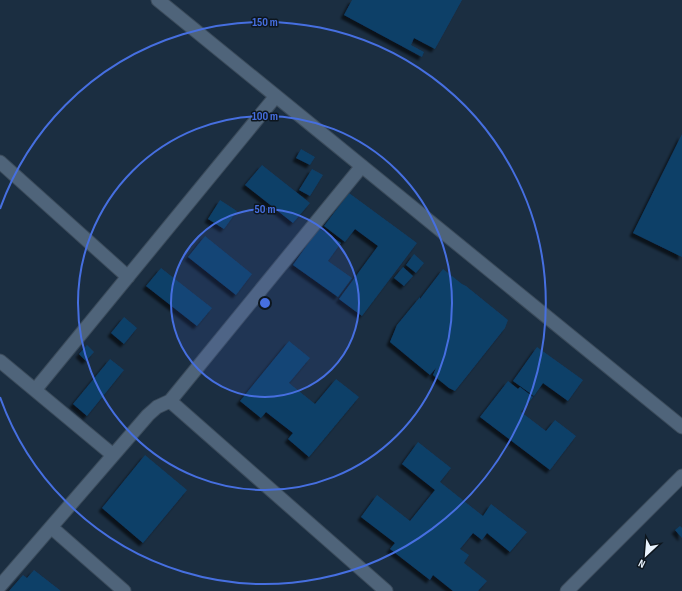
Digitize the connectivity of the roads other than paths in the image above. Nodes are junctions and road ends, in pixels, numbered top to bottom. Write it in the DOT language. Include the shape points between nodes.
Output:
graph roads {
  1 [pos="158,0"];
  2 [pos="276,96"];
  3 [pos="0,162"];
  4 [pos="362,166"];
  5 [pos="128,277"];
  6 [pos="0,361"];
  7 [pos="35,390"];
  8 [pos="170,401"];
  9 [pos="682,427"];
  10 [pos="113,455"];
  11 [pos="682,476"];
  12 [pos="50,527"];
  13 [pos="0,586"];
  14 [pos="384,590"];
  15 [pos="124,591"];
  16 [pos="567,591"];
  1 -- 2 [label="lane"];
  2 -- 4 [label="lane"];
  2 -- 5 [label="lane"];
  3 -- 5 [label="lane"];
  4 -- 8 [label="lane"];
  4 -- 9 [label="lane"];
  5 -- 7 [label="lane"];
  6 -- 7 [label="lane"];
  7 -- 10 [label="lane"];
  8 -- 10 [label="lane" via="148,415"];
  8 -- 14 [label="lane"];
  10 -- 12 [label="lane"];
  11 -- 16 [label="lane"];
  12 -- 13 [label="lane"];
  12 -- 15 [label="lane"];
}
